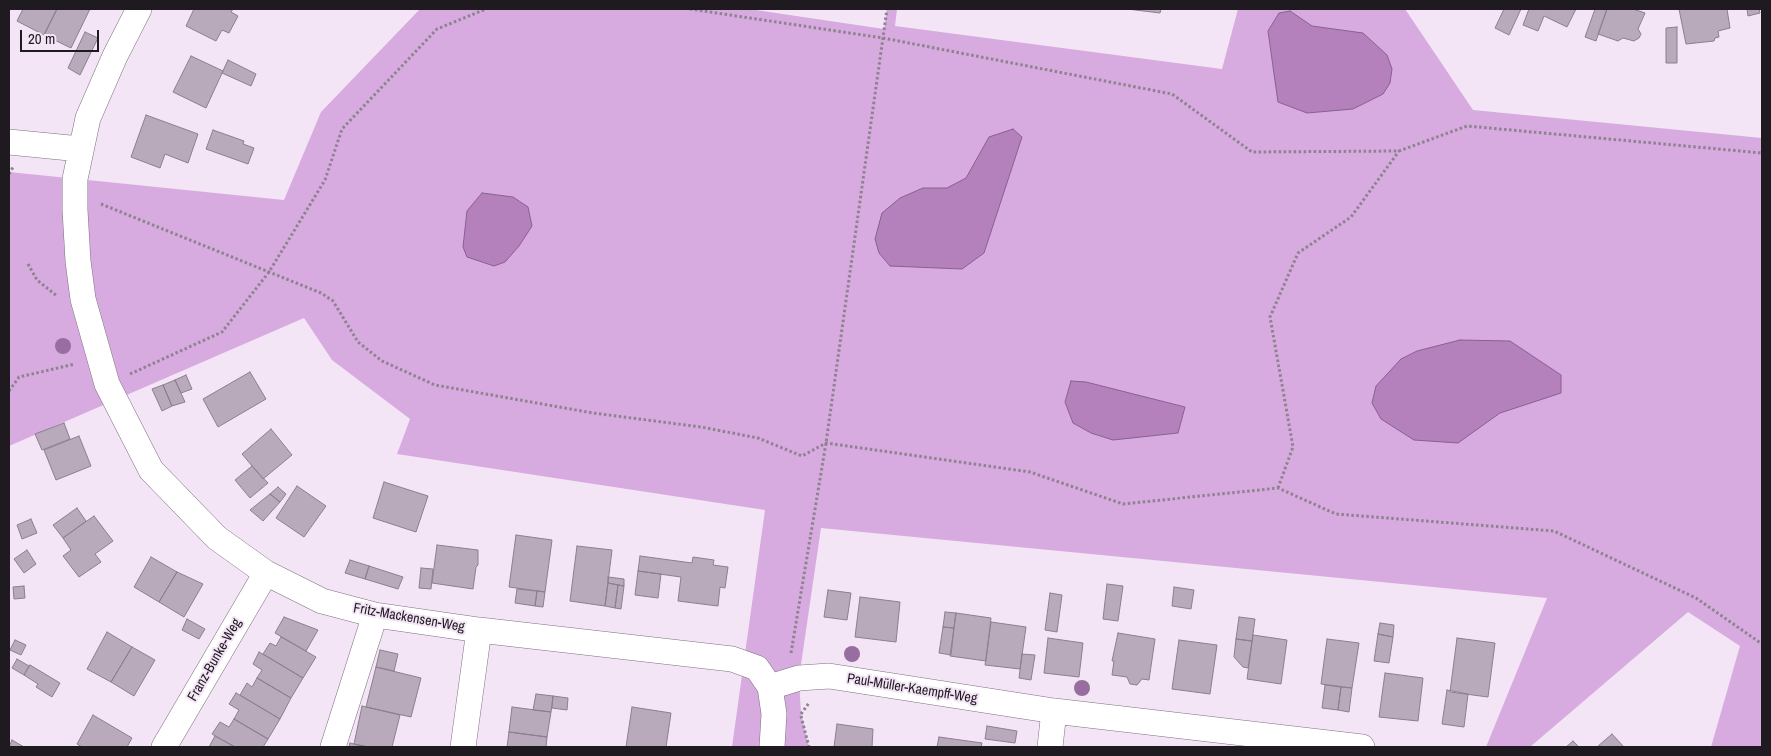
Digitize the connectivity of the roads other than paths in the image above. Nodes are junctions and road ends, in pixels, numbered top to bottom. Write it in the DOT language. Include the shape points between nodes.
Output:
graph roads {
  1 [pos="139,9"];
  2 [pos="9,142"];
  3 [pos="80,149"];
  4 [pos="266,574"];
  5 [pos="375,615"];
  6 [pos="479,630"];
  7 [pos="770,687"];
  8 [pos="1054,711"];
  9 [pos="1208,738"];
  10 [pos="1348,746"];
  11 [pos="164,747"];
  12 [pos="333,747"];
  13 [pos="463,747"];
  14 [pos="772,747"];
  15 [pos="1050,747"];
  1 -- 3 [label="street, Fritz-Mackensen-Weg" via="97,94"];
  2 -- 3 [label="street"];
  3 -- 4 [label="street, Fritz-Mackensen-Weg" via="75,179 78,261 83,299 107,384 151,470 217,538"];
  4 -- 5 [label="street, Fritz-Mackensen-Weg" via="322,601"];
  4 -- 11 [label="street, Franz-Bunke-Weg"];
  5 -- 6 [label="street, Fritz-Mackensen-Weg"];
  5 -- 12 [label="street"];
  6 -- 7 [label="street, Fritz-Mackensen-Weg" via="732,659 757,668"];
  6 -- 13 [label="street"];
  7 -- 8 [label="street, Paul-Müller-Kaempff-Weg" via="800,678 829,676"];
  7 -- 14 [label="street, Fritz-Mackensen-Weg" via="774,714"];
  8 -- 9 [label="street, Paul-Müller-Kaempff-Weg"];
  8 -- 15 [label="street"];
  9 -- 10 [label="street, Paul-Müller-Kaempff-Weg"];
}
